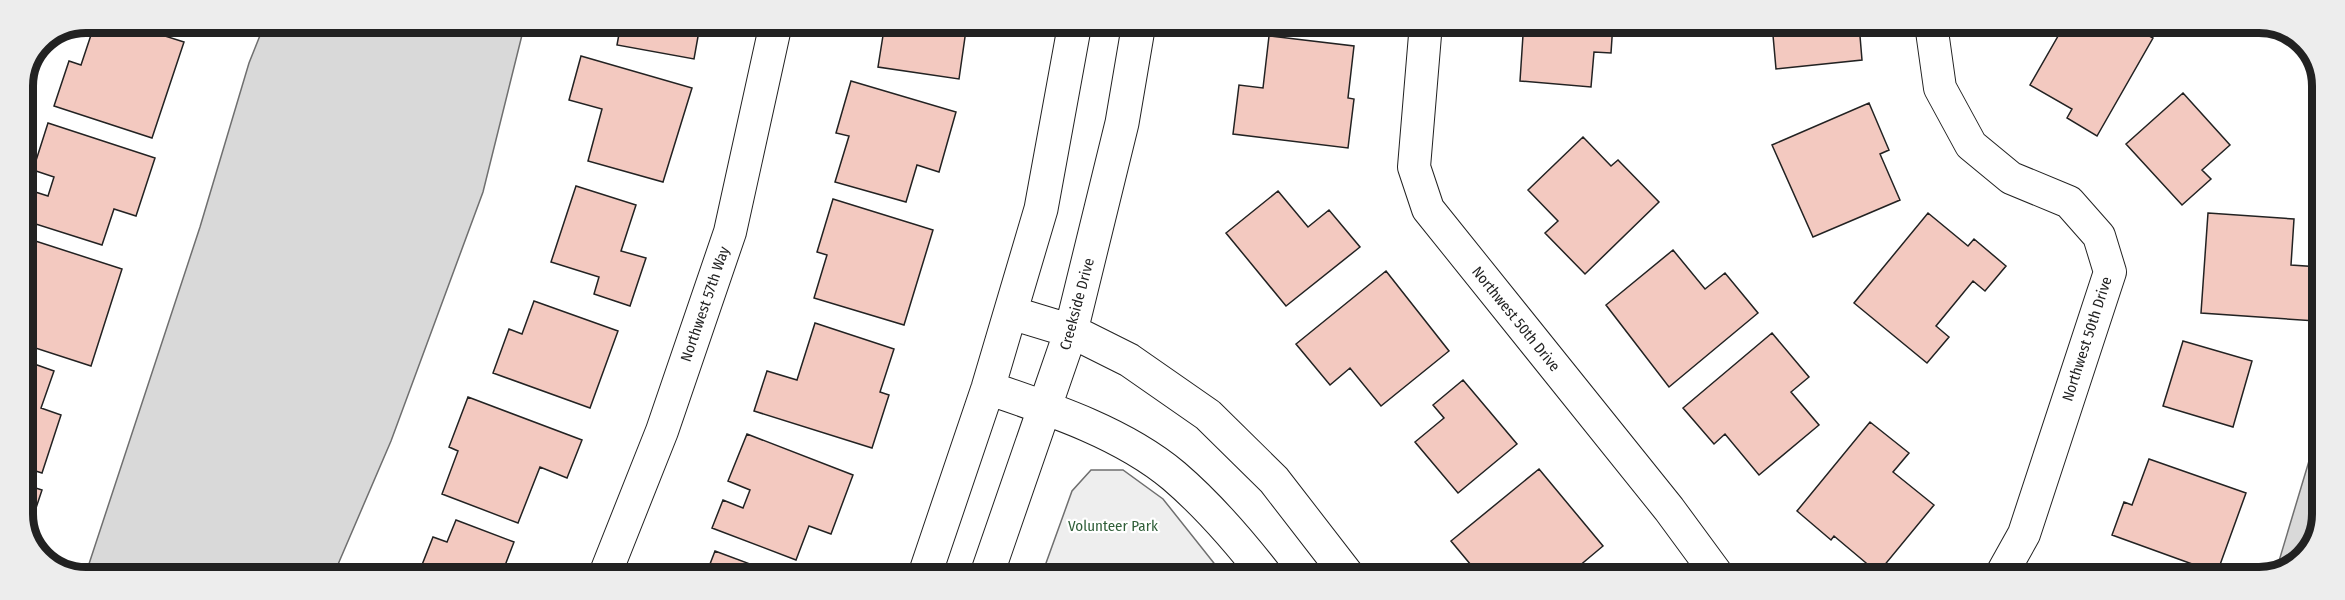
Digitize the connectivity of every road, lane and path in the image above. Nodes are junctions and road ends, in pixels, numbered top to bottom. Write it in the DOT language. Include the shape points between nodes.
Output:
graph roads {
  1 [pos="774,33"];
  2 [pos="1073,33"];
  3 [pos="1137,33"];
  4 [pos="1425,33"];
  5 [pos="1932,33"];
  6 [pos="1012,313"];
  7 [pos="1071,331"];
  8 [pos="988,388"];
  9 [pos="1046,407"];
  10 [pos="608,567"];
  11 [pos="927,567"];
  12 [pos="990,567"];
  13 [pos="1260,567"];
  14 [pos="1342,567"];
  15 [pos="1712,567"];
  16 [pos="2006,567"];
  1 -- 10 [label="street, Northwest 57th Way" via="730,232 662,431"];
  2 -- 6 [label="street" via="1041,209"];
  3 -- 7 [label="street, Creekside Drive" via="1122,123"];
  4 -- 15 [label="street, Northwest 50th Drive" via="1414,167 1428,209"];
  5 -- 16 [label="street, Northwest 50th Drive" via="1940,88 1971,145 2011,178 2069,202 2099,236 2110,272 2024,534"];
  6 -- 7 [label="street"];
  6 -- 8 [label="street"];
  7 -- 9 [label="street, Creekside Drive"];
  7 -- 14 [label="street" via="1129,360 1208,415 1274,480"];
  8 -- 9 [label="street"];
  8 -- 11 [label="street"];
  9 -- 12 [label="street, Creekside Drive"];
  9 -- 13 [label="street" via="1108,434 1173,475 1233,532"];
}
